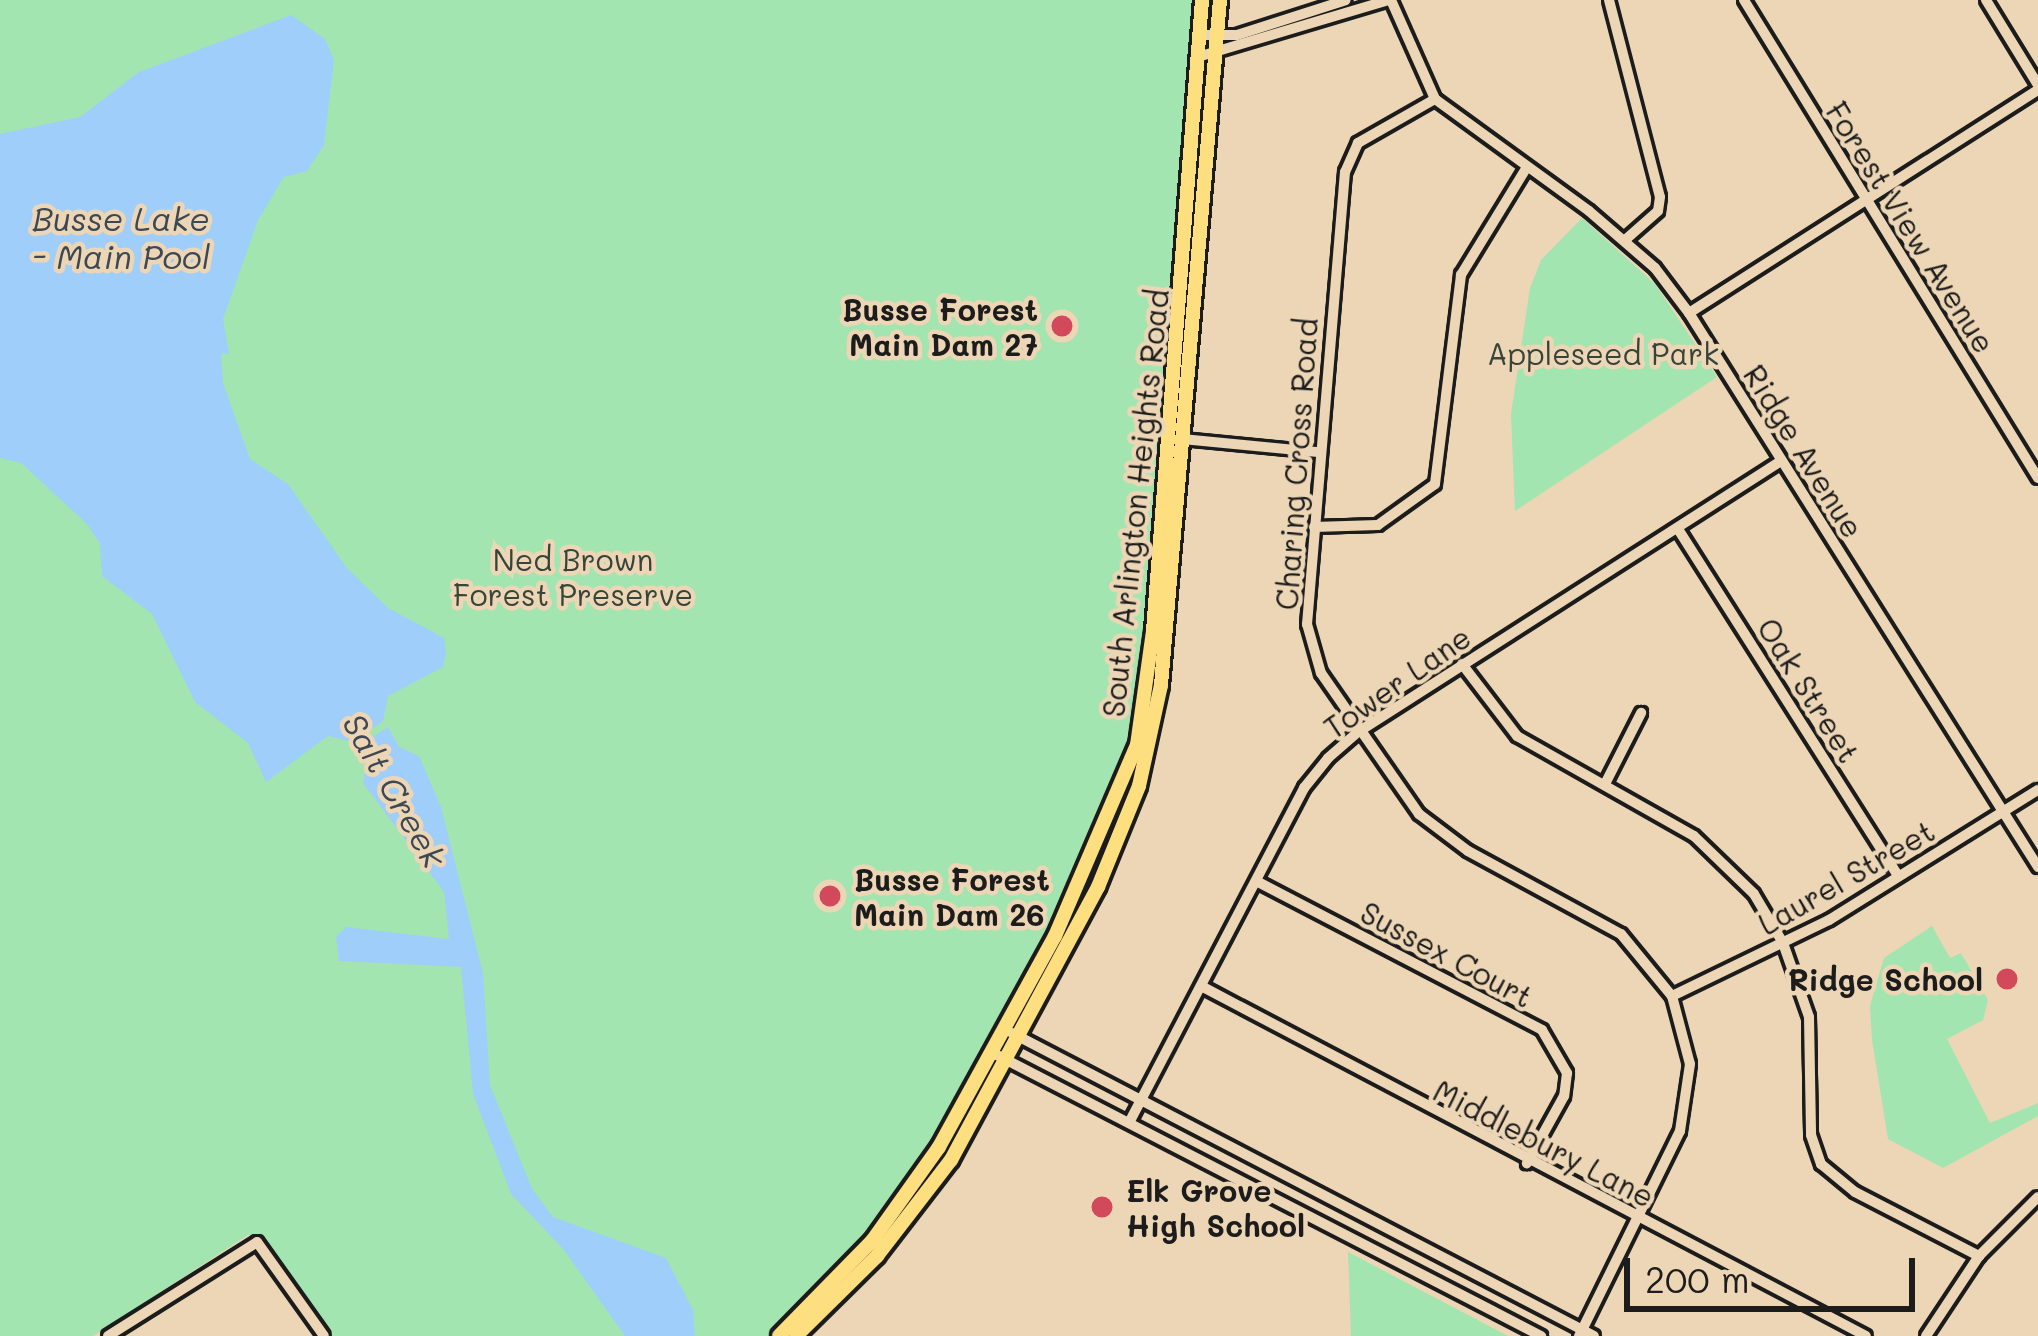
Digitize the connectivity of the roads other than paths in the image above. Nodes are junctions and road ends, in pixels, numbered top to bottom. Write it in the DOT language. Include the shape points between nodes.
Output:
graph roads {
  1 [pos="1202,0"];
  2 [pos="1220,0"];
  3 [pos="1346,0"];
  4 [pos="1390,0"];
  5 [pos="1609,0"];
  6 [pos="1744,0"];
  7 [pos="1986,0"];
  8 [pos="1201,35"];
  9 [pos="1219,35"];
  10 [pos="1218,54"];
  11 [pos="1201,56"];
  12 [pos="2038,88"];
  13 [pos="1436,99"];
  14 [pos="1525,170"];
  15 [pos="1865,200"];
  16 [pos="1624,241"];
  17 [pos="1689,314"];
  18 [pos="1182,439"];
  19 [pos="1318,452"];
  20 [pos="1781,461"];
  21 [pos="2038,478"];
  22 [pos="1314,527"];
  23 [pos="1678,529"];
  24 [pos="1462,664"];
  25 [pos="1642,713"];
  26 [pos="1358,732"];
  27 [pos="1605,784"];
  28 [pos="2038,790"];
  29 [pos="2004,813"];
  30 [pos="2038,867"];
  31 [pos="1898,876"];
  32 [pos="1260,883"];
  33 [pos="1784,943"];
  34 [pos="1203,986"];
  35 [pos="1672,996"];
  36 [pos="1005,1030"];
  37 [pos="1022,1037"];
  38 [pos="992,1053"];
  39 [pos="1010,1061"];
  40 [pos="1143,1096"];
  41 [pos="1130,1121"];
  42 [pos="1527,1163"];
  43 [pos="2038,1197"];
  44 [pos="1640,1219"];
  45 [pos="1979,1256"];
  46 [pos="1585,1334"];
  47 [pos="108,1336"];
  48 [pos="324,1336"];
  49 [pos="779,1336"];
  50 [pos="796,1336"];
  51 [pos="1541,1336"];
  52 [pos="1865,1336"];
  53 [pos="1925,1336"];
  1 -- 8 [label="main road, South Arlington Heights Road"];
  2 -- 9 [label="main road, South Arlington Heights Road"];
  3 -- 9 [label="street"];
  4 -- 10 [label="street"];
  4 -- 13 [label="street, Ridge Avenue"];
  5 -- 16 [label="street" via="1660,197 1658,212"];
  6 -- 15 [label="street, Forest View Avenue"];
  7 -- 12 [label="street"];
  8 -- 9 [label="street"];
  8 -- 11 [label="main road, South Arlington Heights Road"];
  9 -- 10 [label="main road, South Arlington Heights Road"];
  10 -- 11 [label="street"];
  10 -- 18 [label="main road, South Arlington Heights Road"];
  11 -- 36 [label="main road, South Arlington Heights Road" via="1144,714 1100,844"];
  12 -- 15 [label="street"];
  13 -- 14 [label="street, Ridge Avenue"];
  13 -- 19 [label="street, Charing Cross Road" via="1366,137 1349,156"];
  14 -- 16 [label="street, Ridge Avenue"];
  14 -- 22 [label="street" via="1461,275 1435,484 1378,526"];
  15 -- 17 [label="street"];
  15 -- 21 [label="street, Forest View Avenue"];
  16 -- 17 [label="street, Ridge Avenue"];
  17 -- 20 [label="street, Ridge Avenue"];
  18 -- 19 [label="street"];
  18 -- 37 [label="main road, South Arlington Heights Road" via="1161,685 1146,759 1117,848"];
  19 -- 22 [label="street, Charing Cross Road"];
  20 -- 23 [label="street, Tower Lane"];
  20 -- 29 [label="street, Ridge Avenue"];
  22 -- 26 [label="street, Charing Cross Road" via="1310,645"];
  23 -- 24 [label="street, Tower Lane"];
  23 -- 31 [label="street, Oak Street"];
  24 -- 26 [label="street, Tower Lane"];
  24 -- 27 [label="street" via="1517,736"];
  25 -- 27 [label="street"];
  26 -- 32 [label="street, Tower Lane" via="1313,774"];
  26 -- 35 [label="street, Charing Cross Road" via="1430,824 1621,934"];
  27 -- 33 [label="street" via="1726,864"];
  28 -- 29 [label="street, Laurel Street"];
  29 -- 30 [label="street, Ridge Avenue"];
  29 -- 31 [label="street, Laurel Street"];
  31 -- 33 [label="street, Laurel Street"];
  32 -- 34 [label="street, Tower Lane"];
  32 -- 42 [label="street, Sussex Court" via="1542,1030 1567,1073 1564,1096"];
  33 -- 35 [label="street, Laurel Street"];
  33 -- 45 [label="street" via="1809,1017 1811,1135 1820,1164 1855,1192"];
  34 -- 40 [label="street, Tower Lane"];
  34 -- 42 [label="street, Middlebury Lane"];
  35 -- 44 [label="street, Charing Cross Road" via="1689,1083 1672,1154"];
  36 -- 37 [label="street"];
  36 -- 38 [label="main road, South Arlington Heights Road"];
  37 -- 39 [label="main road, South Arlington Heights Road"];
  37 -- 40 [label="street"];
  38 -- 39 [label="street"];
  38 -- 49 [label="main road, South Arlington Heights Road" via="895,1213"];
  39 -- 41 [label="street"];
  39 -- 50 [label="main road, South Arlington Heights Road" via="920,1203"];
  40 -- 41 [label="street, Tower Lane"];
  40 -- 46 [label="street"];
  41 -- 51 [label="street"];
  42 -- 44 [label="street, Middlebury Lane"];
  43 -- 45 [label="street"];
  44 -- 46 [label="street, Charing Cross Road"];
  44 -- 52 [label="street, Middlebury Lane"];
  45 -- 53 [label="street"];
  47 -- 48 [label="street" via="257,1242"];
}
